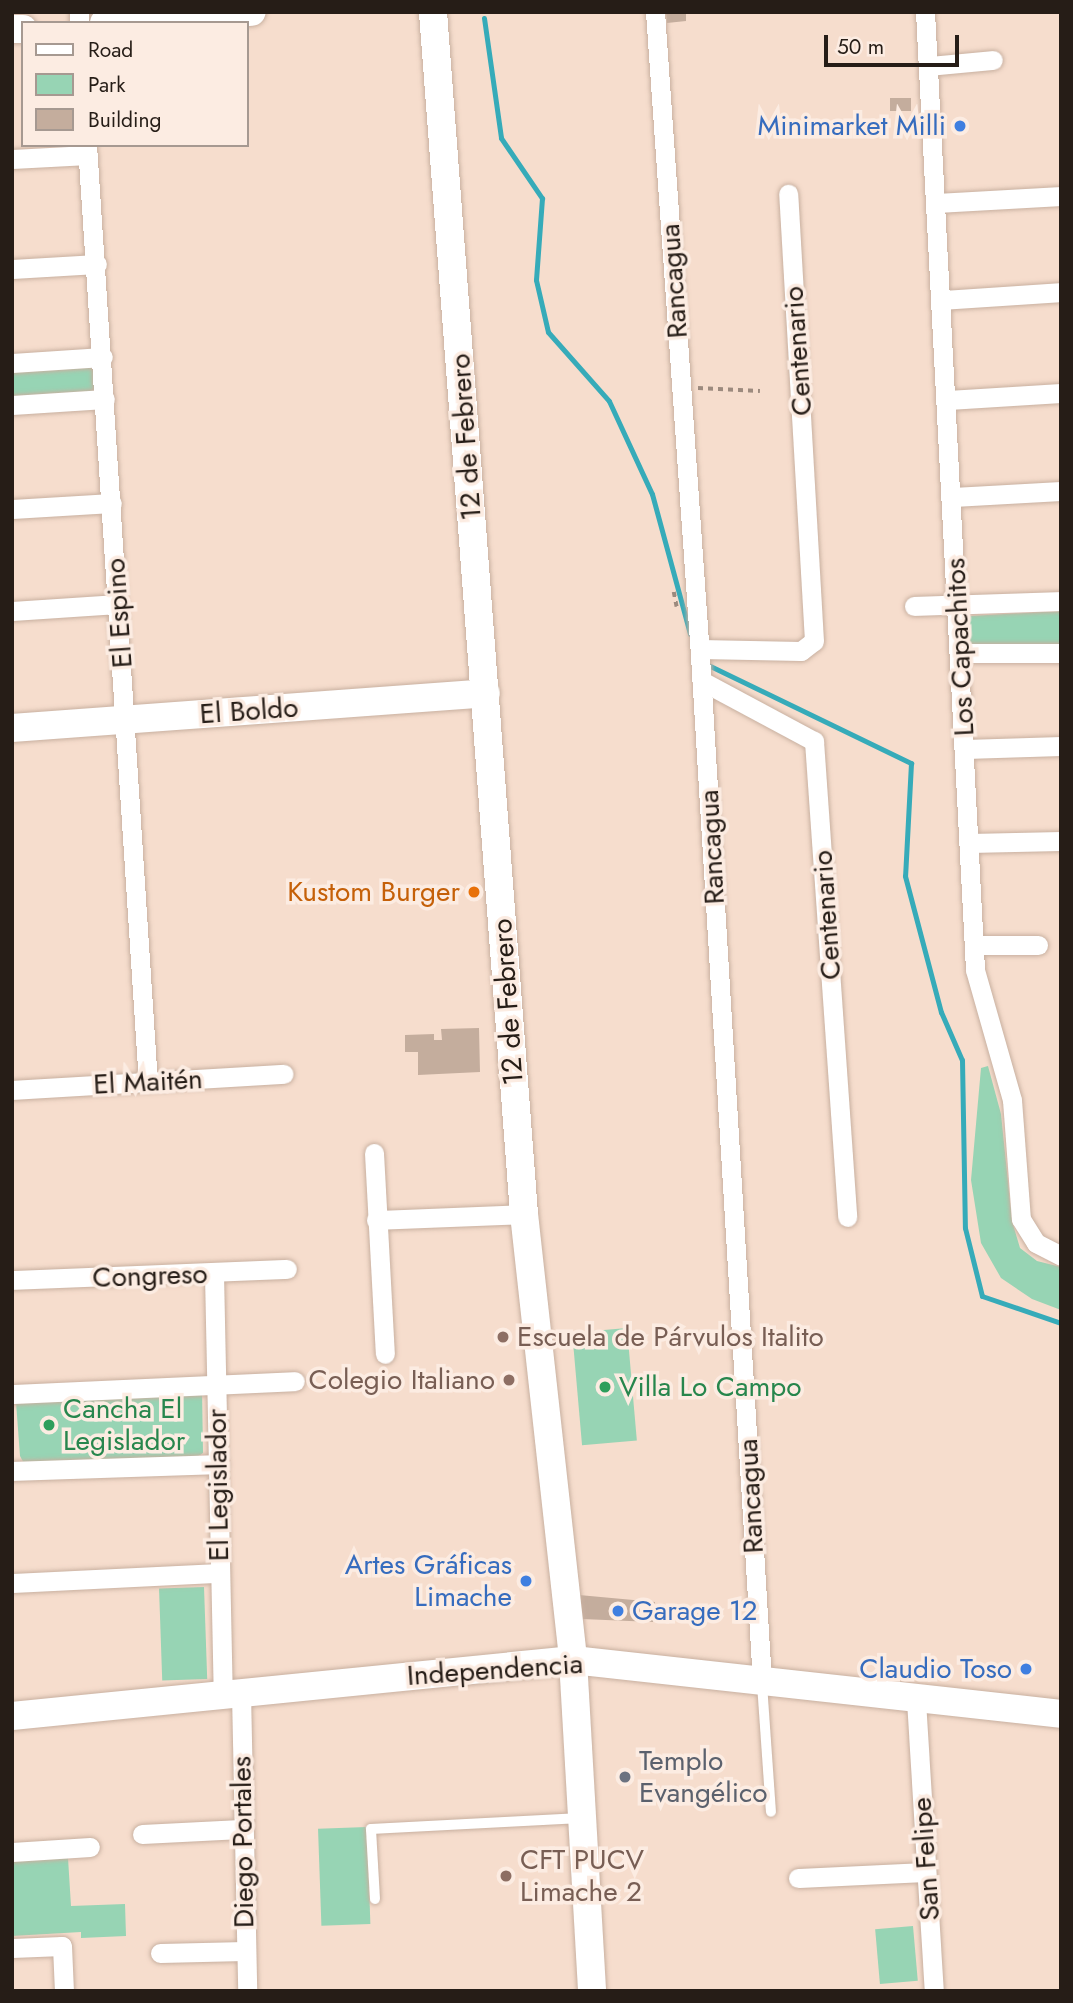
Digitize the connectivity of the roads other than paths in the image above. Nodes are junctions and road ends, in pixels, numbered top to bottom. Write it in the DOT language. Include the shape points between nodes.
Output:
graph roads {
  1 [pos="252,12"];
  2 [pos="433,12"];
  3 [pos="655,12"];
  4 [pos="925,12"];
  5 [pos="131,21"];
  6 [pos="993,60"];
  7 [pos="929,66"];
  8 [pos="88,150"];
  9 [pos="12,159"];
  10 [pos="788,194"];
  11 [pos="1061,196"];
  12 [pos="937,203"];
  13 [pos="97,264"];
  14 [pos="12,270"];
  15 [pos="1061,292"];
  16 [pos="942,300"];
  17 [pos="103,357"];
  18 [pos="12,363"];
  19 [pos="1061,393"];
  20 [pos="105,399"];
  21 [pos="948,400"];
  22 [pos="12,405"];
  23 [pos="1061,491"];
  24 [pos="953,497"];
  25 [pos="111,502"];
  26 [pos="12,509"];
  27 [pos="1061,601"];
  28 [pos="118,604"];
  29 [pos="957,605"];
  30 [pos="914,606"];
  31 [pos="12,611"];
  32 [pos="961,653"];
  33 [pos="1061,653"];
  34 [pos="701,663"];
  35 [pos="486,694"];
  36 [pos="125,720"];
  37 [pos="12,728"];
  38 [pos="1061,746"];
  39 [pos="965,749"];
  40 [pos="1061,841"];
  41 [pos="969,843"];
  42 [pos="975,945"];
  43 [pos="1038,945"];
  44 [pos="284,1073"];
  45 [pos="148,1082"];
  46 [pos="12,1090"];
  47 [pos="374,1153"];
  48 [pos="524,1214"];
  49 [pos="847,1217"];
  50 [pos="376,1220"];
  51 [pos="1061,1256"];
  52 [pos="287,1269"];
  53 [pos="214,1274"];
  54 [pos="12,1280"];
  55 [pos="385,1354"];
  56 [pos="295,1381"];
  57 [pos="216,1384"];
  58 [pos="12,1394"];
  59 [pos="219,1464"];
  60 [pos="12,1471"];
  61 [pos="220,1573"];
  62 [pos="12,1583"];
  63 [pos="573,1660"];
  64 [pos="762,1681"];
  65 [pos="232,1694"];
  66 [pos="916,1714"];
  67 [pos="1061,1714"];
  68 [pos="12,1716"];
  69 [pos="771,1812"];
  70 [pos="582,1818"];
  71 [pos="240,1829"];
  72 [pos="142,1835"];
  73 [pos="90,1847"];
  74 [pos="12,1852"];
  75 [pos="926,1872"];
  76 [pos="798,1878"];
  77 [pos="375,1899"];
  78 [pos="12,1948"];
  79 [pos="245,1951"];
  80 [pos="160,1953"];
  81 [pos="64,1991"];
  82 [pos="247,1991"];
  83 [pos="592,1991"];
  84 [pos="934,1991"];
  1 -- 5 [label="street"];
  2 -- 35 [label="street, 12 de Febrero"];
  3 -- 34 [label="street, Rancagua"];
  4 -- 7 [label="street, Los Capachitos"];
  6 -- 7 [label="street"];
  7 -- 12 [label="street, Los Capachitos"];
  8 -- 9 [label="street"];
  8 -- 13 [label="street, El Espino"];
  10 -- 34 [label="street, Centenario" via="814,641 801,650"];
  11 -- 12 [label="street"];
  12 -- 16 [label="street, Los Capachitos"];
  13 -- 14 [label="street"];
  13 -- 17 [label="street, El Espino"];
  15 -- 16 [label="street"];
  16 -- 21 [label="street, Los Capachitos"];
  17 -- 18 [label="street"];
  17 -- 20 [label="street, El Espino"];
  19 -- 21 [label="street"];
  20 -- 22 [label="street"];
  20 -- 25 [label="street, El Espino"];
  21 -- 24 [label="street, Los Capachitos"];
  23 -- 24 [label="street"];
  24 -- 29 [label="street, Los Capachitos"];
  25 -- 26 [label="street"];
  25 -- 28 [label="street, El Espino"];
  27 -- 29 [label="street"];
  28 -- 31 [label="street"];
  28 -- 36 [label="street, El Espino"];
  29 -- 30 [label="street"];
  29 -- 32 [label="street, Los Capachitos"];
  32 -- 33 [label="street"];
  32 -- 39 [label="street, Los Capachitos"];
  34 -- 49 [label="street, Centenario" via="814,741"];
  34 -- 64 [label="street, Rancagua"];
  35 -- 36 [label="street, El Boldo"];
  35 -- 48 [label="street, 12 de Febrero"];
  36 -- 37 [label="street, El Boldo"];
  36 -- 45 [label="street, El Espino"];
  38 -- 39 [label="street"];
  39 -- 41 [label="street, Los Capachitos"];
  40 -- 41 [label="street"];
  41 -- 42 [label="street, Los Capachitos"];
  42 -- 43 [label="street"];
  42 -- 51 [label="street, Los Capachitos" via="978,992 1013,1100 1021,1219 1036,1243"];
  44 -- 45 [label="street, El Maitén"];
  45 -- 46 [label="street, El Maitén"];
  47 -- 50 [label="street"];
  48 -- 50 [label="street"];
  48 -- 63 [label="street, 12 de Febrero"];
  50 -- 55 [label="street"];
  52 -- 53 [label="street, Congreso"];
  53 -- 54 [label="street, Congreso"];
  53 -- 57 [label="street, El Legislador"];
  56 -- 57 [label="street"];
  57 -- 58 [label="street"];
  57 -- 59 [label="street, El Legislador"];
  59 -- 60 [label="street"];
  59 -- 61 [label="street, El Legislador"];
  61 -- 62 [label="street"];
  61 -- 65 [label="street, El Legislador"];
  63 -- 64 [label="street, Independencia"];
  63 -- 65 [label="street, Independencia"];
  63 -- 70 [label="street, 12 de Febrero"];
  64 -- 66 [label="street, Independencia"];
  64 -- 69 [label="lane"];
  65 -- 68 [label="street, Independencia"];
  65 -- 71 [label="street, Diego Portales"];
  66 -- 67 [label="street, Independencia"];
  66 -- 75 [label="street, San Felipe"];
  70 -- 77 [label="lane" via="370,1829"];
  70 -- 83 [label="street, 12 de Febrero"];
  71 -- 72 [label="street"];
  71 -- 79 [label="street, Diego Portales"];
  73 -- 74 [label="street"];
  75 -- 76 [label="street"];
  75 -- 84 [label="street, San Felipe"];
  78 -- 81 [label="street" via="62,1946"];
  79 -- 80 [label="street"];
  79 -- 82 [label="street, Diego Portales"];
}
